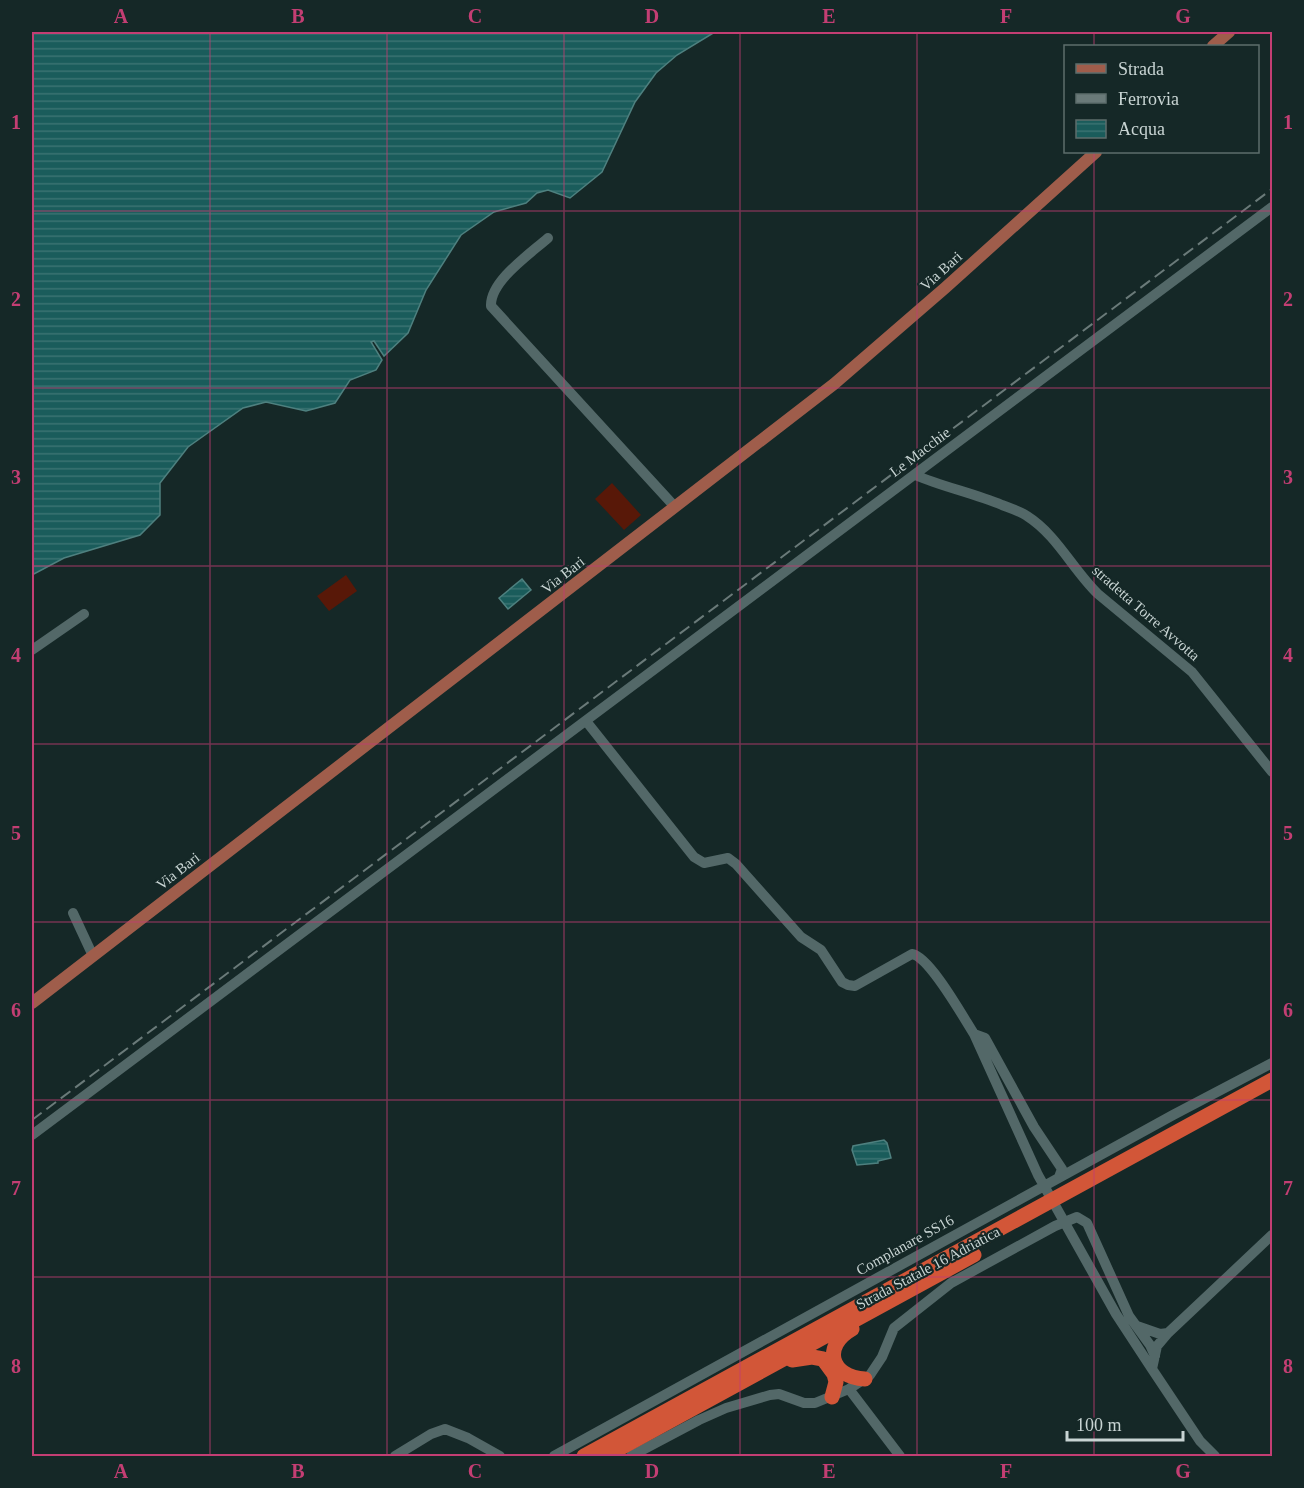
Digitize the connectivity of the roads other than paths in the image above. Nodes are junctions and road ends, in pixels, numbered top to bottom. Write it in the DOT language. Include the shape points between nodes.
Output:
graph roads {
  1 [pos="1229,32"];
  2 [pos="1214,45"];
  3 [pos="1095,153"];
  4 [pos="1270,212"];
  5 [pos="548,238"];
  6 [pos="915,475"];
  7 [pos="675,507"];
  8 [pos="84,614"];
  9 [pos="32,650"];
  10 [pos="586,721"];
  11 [pos="1272,772"];
  12 [pos="73,913"];
  13 [pos="93,956"];
  14 [pos="32,1003"];
  15 [pos="974,1035"];
  16 [pos="1272,1063"];
  17 [pos="1272,1080"];
  18 [pos="1272,1092"];
  19 [pos="32,1135"];
  20 [pos="1059,1177"];
  21 [pos="1272,1235"];
  22 [pos="870,1313"];
  23 [pos="1136,1326"];
  24 [pos="1168,1333"];
  25 [pos="1155,1356"];
  26 [pos="777,1363"];
  27 [pos="1152,1369"];
  28 [pos="865,1379"];
  29 [pos="841,1386"];
  30 [pos="396,1456"];
  31 [pos="500,1456"];
  32 [pos="554,1456"];
  33 [pos="584,1456"];
  34 [pos="606,1456"];
  35 [pos="631,1456"];
  36 [pos="900,1456"];
  37 [pos="1215,1456"];
  1 -- 2 [label="main road"];
  3 -- 7 [label="main road, Via Bari" via="825,391"];
  4 -- 6 [label="street, Le Macchie" via="1081,348"];
  5 -- 7 [label="street" via="513,268 495,290 491,306"];
  6 -- 10 [label="street, Le Macchie"];
  6 -- 11 [label="street, stradetta Torre Avvotta" via="975,494 1032,519 1084,581 1192,672"];
  7 -- 13 [label="main road, Via Bari"];
  8 -- 9 [label="street"];
  10 -- 15 [label="street" via="694,857 704,863 728,858 736,864 801,937 821,950 842,982 855,986 912,954 919,955"];
  10 -- 19 [label="street, Le Macchie"];
  12 -- 13 [label="street"];
  13 -- 14 [label="main road, Via Bari"];
  15 -- 20 [label="street" via="985,1038 998,1058 1062,1169"];
  15 -- 27 [label="street" via="1038,1175 1116,1314"];
  16 -- 20 [label="street, Complanare SS16"];
  17 -- 33 [label="highway, Strada Statale 16 Adriatica"];
  18 -- 22 [label="highway, Strada Statale 16 Adriatica"];
  20 -- 32 [label="street, Complanare SS16"];
  21 -- 24 [label="street"];
  22 -- 26 [label="highway, Strada Statale 16 Adriatica"];
  22 -- 29 [label="highway" via="862,1324 841,1335 835,1346"];
  23 -- 24 [label="street"];
  23 -- 25 [label="street"];
  23 -- 28 [label="street" via="1088,1222 1077,1217 951,1283 894,1328 882,1357"];
  24 -- 25 [label="street" via="1157,1346"];
  25 -- 27 [label="street"];
  26 -- 29 [label="highway" via="823,1359"];
  26 -- 34 [label="highway, Strada Statale 16 Adriatica"];
  27 -- 37 [label="street" via="1200,1441"];
  28 -- 29 [label="highway"];
  29 -- 35 [label="street" via="815,1403 779,1394 726,1408"];
  29 -- 36 [label="street"];
  30 -- 31 [label="street" via="445,1429"];
}
